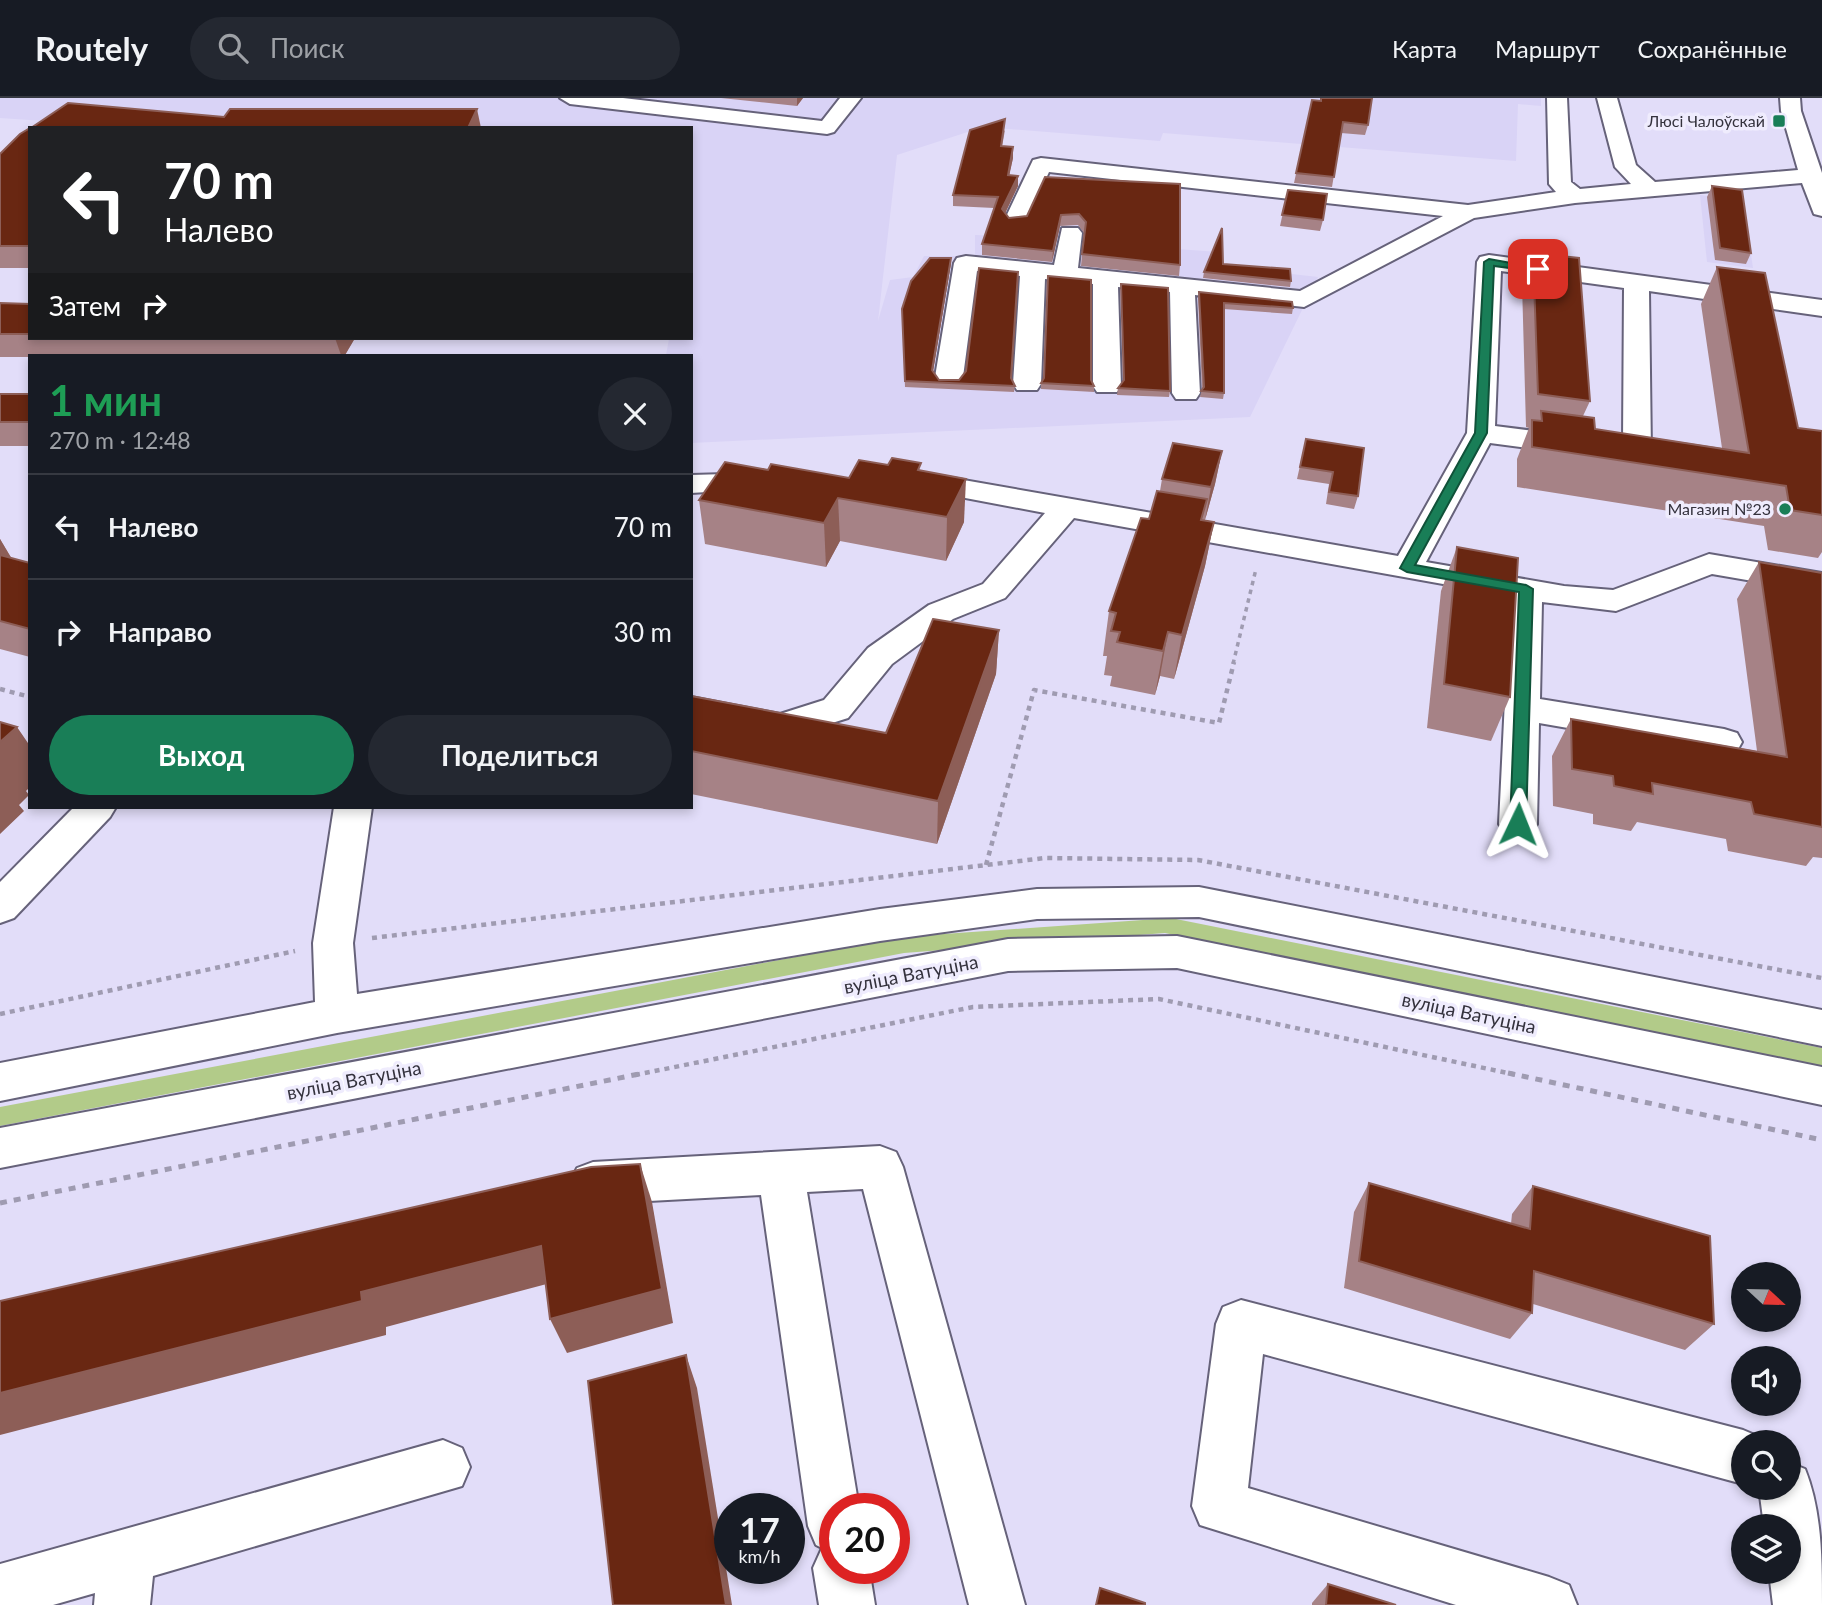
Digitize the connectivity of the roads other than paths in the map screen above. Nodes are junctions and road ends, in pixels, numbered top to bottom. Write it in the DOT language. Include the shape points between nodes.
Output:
graph roads {
  1 [pos="570,98"];
  2 [pos="851,98"];
  3 [pos="1557,98"];
  4 [pos="1606,98"];
  5 [pos="1790,98"];
  6 [pos="1812,175"];
  7 [pos="1648,188"];
  8 [pos="1575,196"];
  9 [pos="1822,209"];
  10 [pos="1468,212"];
  11 [pos="1016,221"];
  12 [pos="1070,233"];
  13 [pos="1033,270"];
  14 [pos="1065,273"];
  15 [pos="1105,278"];
  16 [pos="1636,282"];
  17 [pos="1182,286"];
  18 [pos="1822,308"];
  19 [pos="949,377"];
  20 [pos="1027,384"];
  21 [pos="1107,386"];
  22 [pos="1186,393"];
  23 [pos="1481,433"];
  24 [pos="884,478"];
  25 [pos="788,481"];
  26 [pos="693,484"];
  27 [pos="1067,507"];
  28 [pos="1407,568"];
  29 [pos="1822,583"];
  30 [pos="1526,589"];
  31 [pos="1522,708"];
  32 [pos="693,709"];
  33 [pos="1724,743"];
  34 [pos="95,809"];
  35 [pos="353,809"];
  36 [pos="1518,824"];
  37 [pos="0,907"];
  38 [pos="337,1015"];
  39 [pos="1822,1028"];
  40 [pos="0,1082"];
  41 [pos="1822,1086"];
  42 [pos="0,1148"];
  43 [pos="781,1173"];
  44 [pos="550,1193"];
  45 [pos="1731,1454"];
  46 [pos="443,1466"];
  47 [pos="830,1493"];
  48 [pos="1788,1500"];
  49 [pos="125,1580"];
  50 [pos="844,1584"];
  51 [pos="0,1592"];
  52 [pos="847,1605"];
  53 [pos="997,1605"];
  54 [pos="1549,1605"];
  55 [pos="1801,1605"];
  1 -- 2 [label="street" via="827,128"];
  3 -- 8 [label="street" via="1560,184"];
  4 -- 7 [label="street" via="1626,167"];
  5 -- 6 [label="street"];
  6 -- 7 [label="street"];
  6 -- 9 [label="street"];
  7 -- 8 [label="street"];
  8 -- 10 [label="street"];
  10 -- 11 [label="street" via="1041,165"];
  10 -- 17 [label="street" via="1304,299"];
  12 -- 14 [label="street"];
  13 -- 14 [label="street"];
  13 -- 19 [label="street" via="966,263"];
  13 -- 20 [label="street"];
  14 -- 15 [label="street"];
  15 -- 17 [label="street"];
  15 -- 21 [label="street"];
  16 -- 18 [label="street"];
  16 -- 23 [label="street" via="1489,262"];
  16 -- 23 [label="street" via="1637,453"];
  17 -- 22 [label="street"];
  23 -- 28 [label="street"];
  24 -- 27 [label="street"];
  25 -- 26 [label="street"];
  27 -- 28 [label="street"];
  27 -- 32 [label="street" via="994,591 942,612 880,656 836,709 781,727"];
  28 -- 30 [label="street"];
  29 -- 30 [label="street" via="1709,564 1616,601"];
  30 -- 31 [label="street"];
  31 -- 33 [label="street"];
  31 -- 36 [label="street"];
  34 -- 37 [label="street"];
  35 -- 38 [label="street" via="333,943"];
  38 -- 39 [label="street" via="880,925 1037,904 1199,902"];
  38 -- 40 [label="street"];
  41 -- 42 [label="street, вуліца Ватуціна" via="1177,952 1008,955"];
  43 -- 44 [label="street" via="604,1181"];
  43 -- 47 [label="street"];
  43 -- 53 [label="street" via="880,1167"];
  45 -- 54 [label="street" via="1241,1324 1219,1506"];
  46 -- 49 [label="street"];
  48 -- 55 [label="street"];
  49 -- 51 [label="street"];
  50 -- 52 [label="street"];
}
